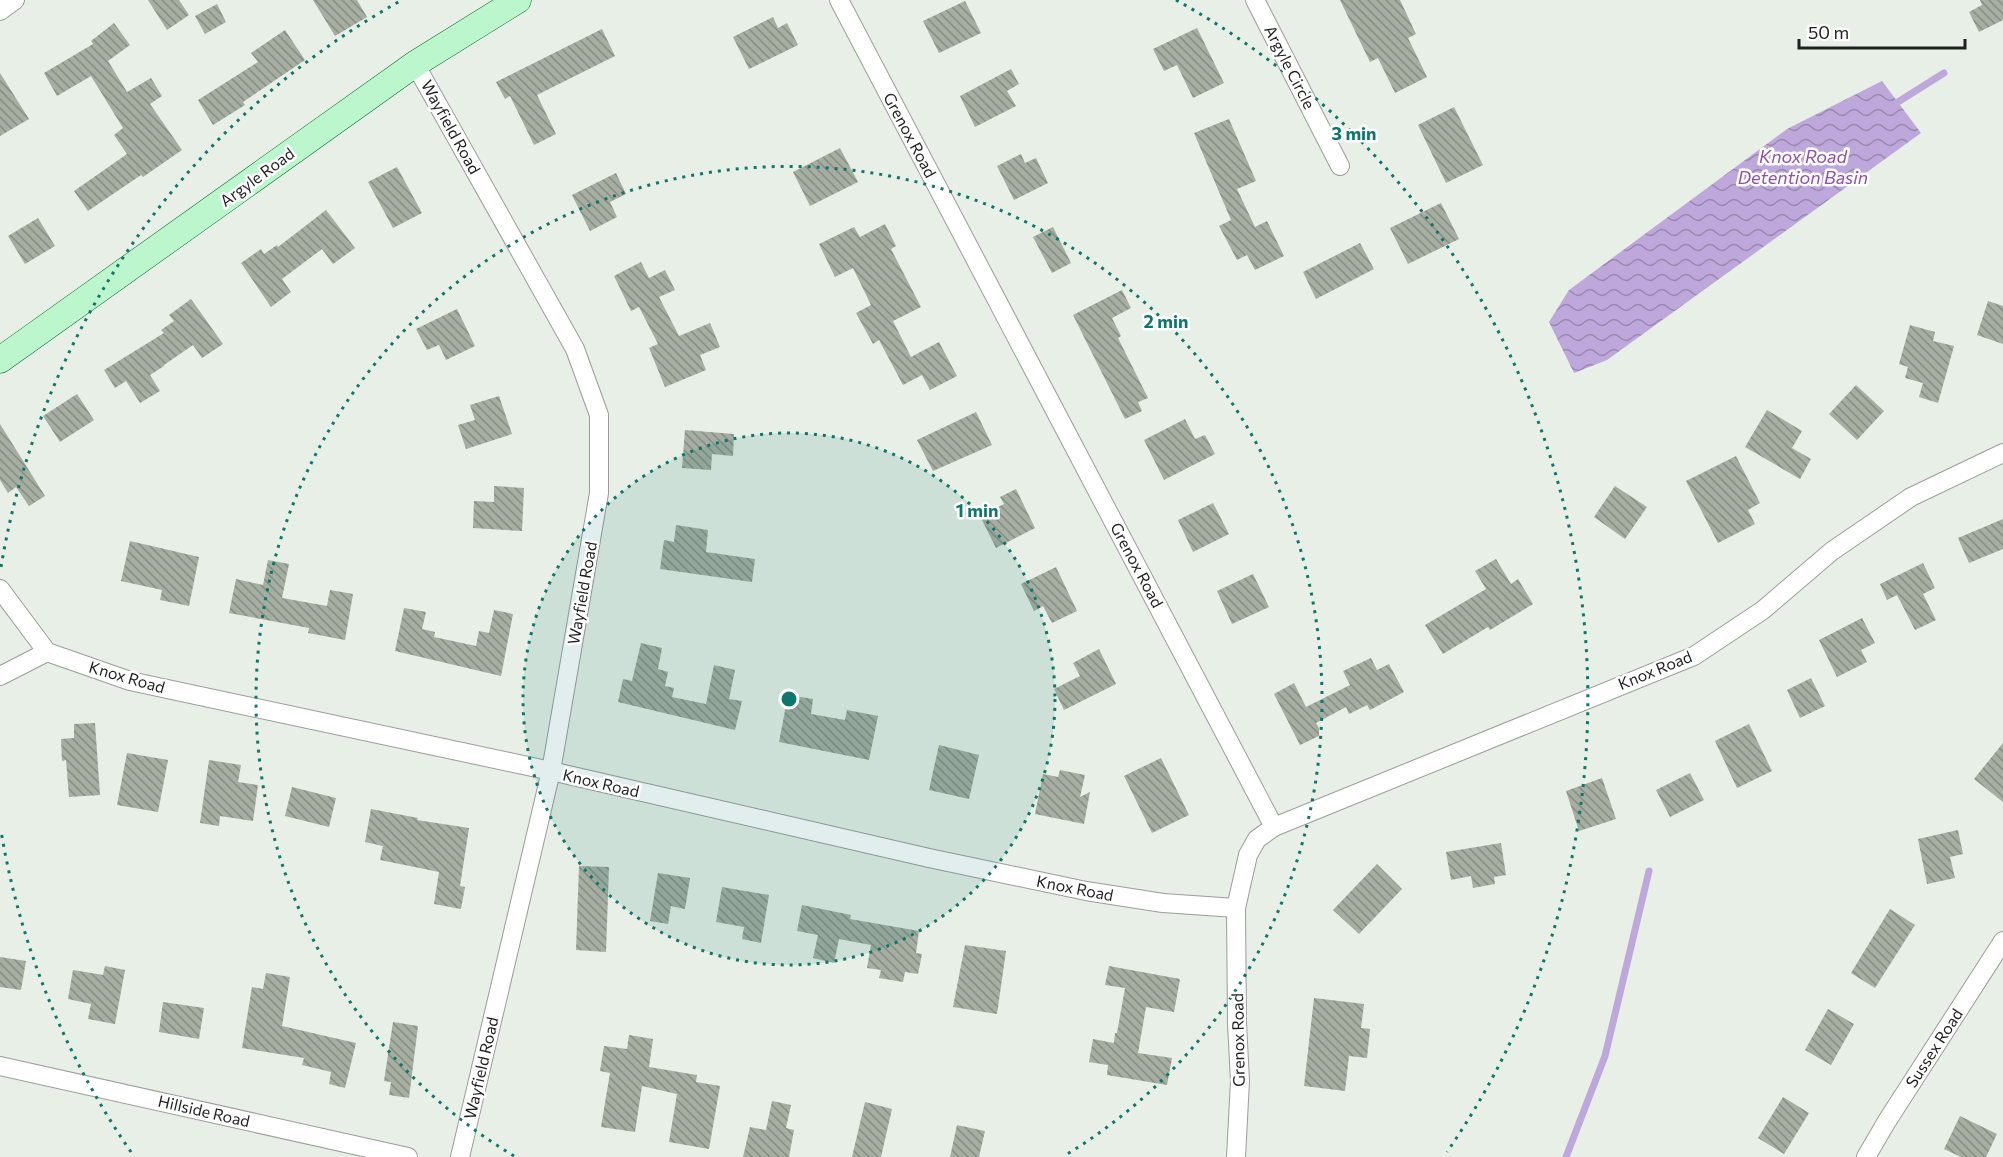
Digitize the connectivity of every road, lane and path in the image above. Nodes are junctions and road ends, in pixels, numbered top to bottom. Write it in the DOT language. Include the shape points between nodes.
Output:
graph roads {
  1 [pos="15,0"];
  2 [pos="518,0"];
  3 [pos="839,0"];
  4 [pos="1255,0"];
  5 [pos="0,11"];
  6 [pos="415,64"];
  7 [pos="1341,166"];
  8 [pos="0,360"];
  9 [pos="2003,453"];
  10 [pos="0,589"];
  11 [pos="47,652"];
  12 [pos="0,676"];
  13 [pos="551,771"];
  14 [pos="1274,827"];
  15 [pos="1236,908"];
  16 [pos="2003,940"];
  17 [pos="0,1066"];
  18 [pos="408,1157"];
  19 [pos="460,1157"];
  20 [pos="1236,1157"];
  21 [pos="1866,1157"];
  1 -- 5 [label="street"];
  2 -- 6 [label="street, Argyle Road"];
  3 -- 14 [label="street, Grenox Road"];
  4 -- 7 [label="street, Argyle Circle"];
  6 -- 8 [label="street, Argyle Road"];
  6 -- 13 [label="street, Wayfield Road" via="575,349 599,415 599,493"];
  9 -- 14 [label="street, Knox Road" via="1911,497 1832,551 1763,610 1694,656"];
  10 -- 11 [label="street"];
  11 -- 12 [label="street"];
  11 -- 13 [label="street, Knox Road" via="130,681"];
  13 -- 15 [label="street, Knox Road" via="1086,891 1163,903"];
  13 -- 19 [label="street, Wayfield Road"];
  14 -- 15 [label="street, Grenox Road" via="1257,839 1248,855"];
  15 -- 20 [label="street, Grenox Road" via="1240,1081"];
  16 -- 21 [label="street, Sussex Road"];
  17 -- 18 [label="street, Hillside Road"];
}
